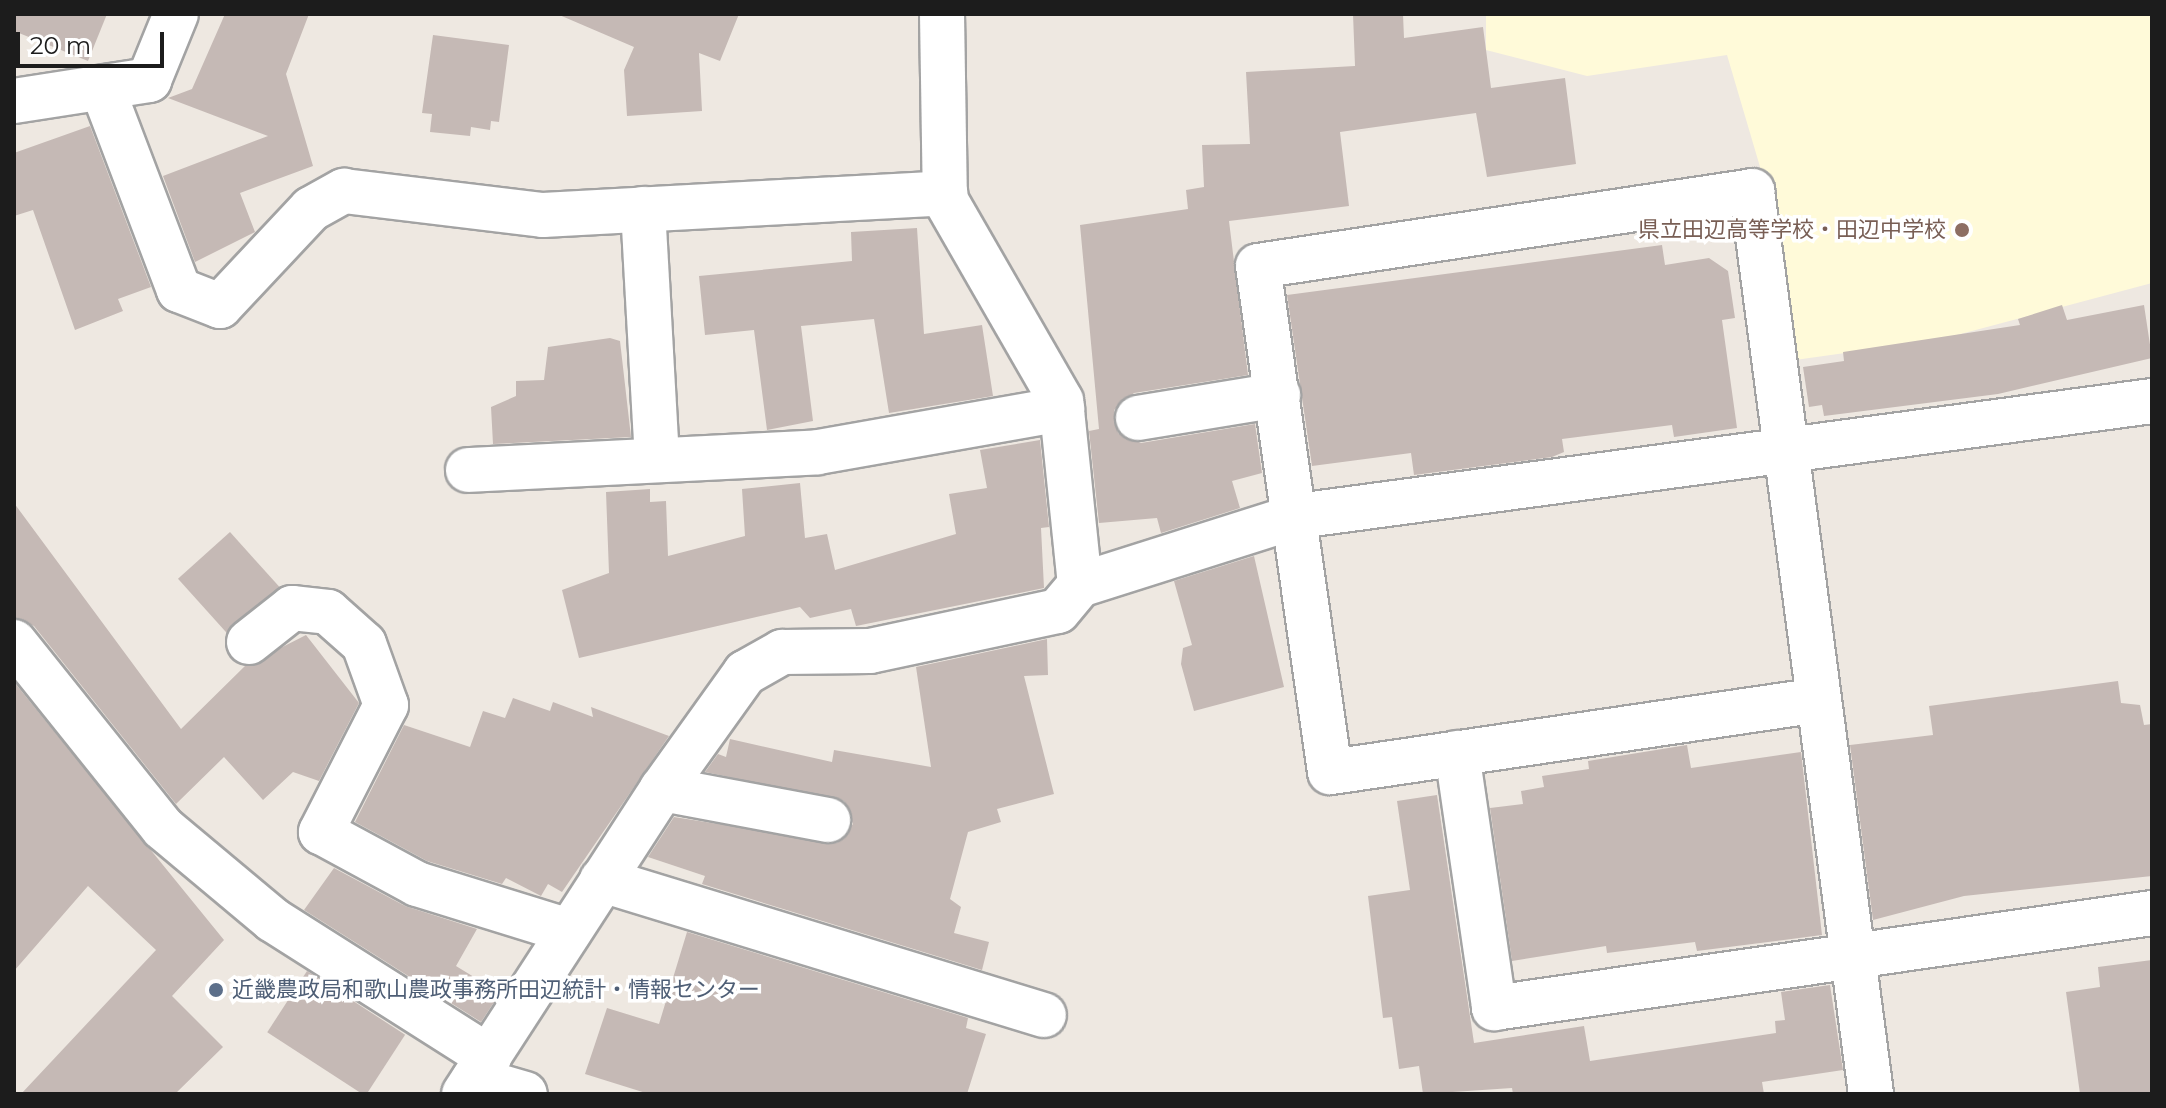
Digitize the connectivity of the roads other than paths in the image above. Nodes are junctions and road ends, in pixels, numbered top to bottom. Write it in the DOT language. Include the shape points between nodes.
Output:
graph roads {
  1 [pos="176,14"];
  2 [pos="942,14"];
  3 [pos="103,90"];
  4 [pos="14,101"];
  5 [pos="945,193"];
  6 [pos="643,209"];
  7 [pos="1278,395"];
  8 [pos="2152,401"];
  9 [pos="1062,409"];
  10 [pos="1138,418"];
  11 [pos="1787,449"];
  12 [pos="657,460"];
  13 [pos="468,470"];
  14 [pos="1298,516"];
  15 [pos="1080,585"];
  16 [pos="14,642"];
  17 [pos="249,642"];
  18 [pos="1819,700"];
  19 [pos="1457,753"];
  20 [pos="662,789"];
  21 [pos="828,820"];
  22 [pos="602,880"];
  23 [pos="2152,913"];
  24 [pos="569,931"];
  25 [pos="1848,954"];
  26 [pos="1044,1015"];
  27 [pos="476,1077"];
  28 [pos="525,1094"];
  29 [pos="1871,1094"];
  1 -- 3 [label="street" via="149,80"];
  2 -- 5 [label="street"];
  3 -- 4 [label="street"];
  3 -- 6 [label="street" via="179,290 220,306 311,209 344,191 543,215"];
  5 -- 6 [label="street"];
  5 -- 9 [label="street"];
  6 -- 12 [label="street"];
  7 -- 10 [label="street"];
  7 -- 11 [label="street" via="1258,266 1752,191"];
  7 -- 14 [label="street"];
  8 -- 11 [label="street"];
  9 -- 12 [label="street" via="818,452"];
  9 -- 15 [label="street"];
  11 -- 14 [label="street"];
  11 -- 18 [label="street"];
  12 -- 13 [label="street"];
  14 -- 15 [label="street"];
  14 -- 19 [label="street" via="1330,772"];
  15 -- 20 [label="street" via="1058,611 870,651 782,652 745,673"];
  16 -- 27 [label="street" via="163,828"];
  17 -- 24 [label="street" via="292,608 328,612 364,644 386,705 321,832 417,884"];
  18 -- 19 [label="street"];
  18 -- 25 [label="street"];
  19 -- 25 [label="street" via="1494,1008"];
  20 -- 21 [label="street"];
  20 -- 22 [label="street"];
  22 -- 24 [label="street"];
  22 -- 26 [label="street"];
  23 -- 25 [label="street"];
  24 -- 27 [label="street"];
  25 -- 29 [label="street"];
  27 -- 28 [label="street"];
}
